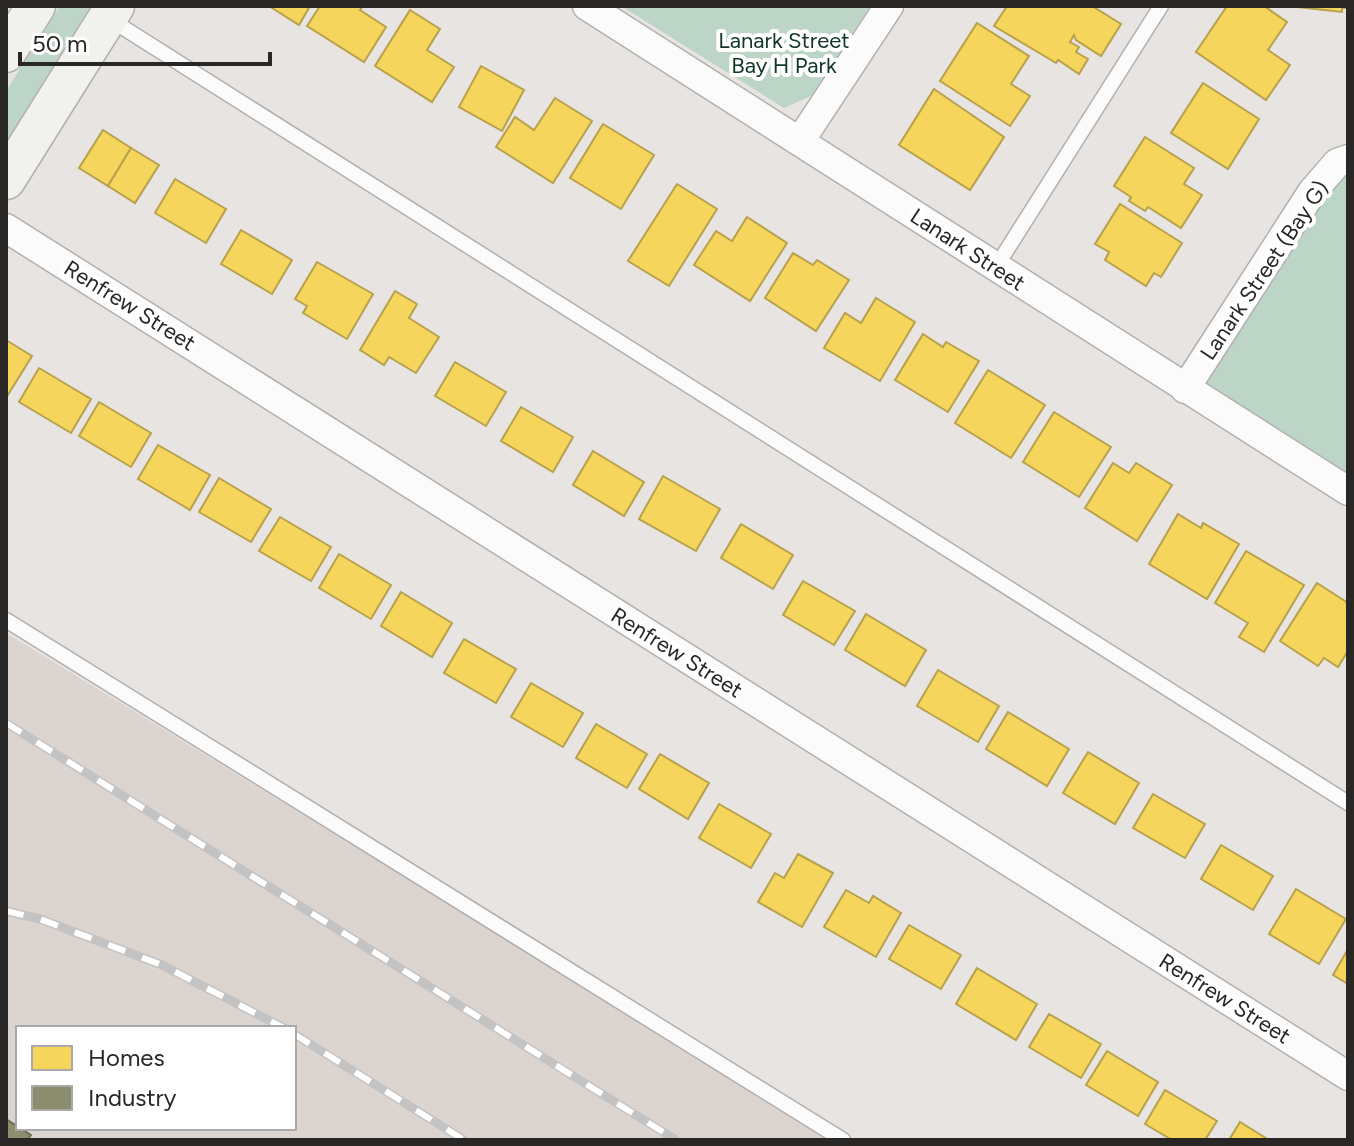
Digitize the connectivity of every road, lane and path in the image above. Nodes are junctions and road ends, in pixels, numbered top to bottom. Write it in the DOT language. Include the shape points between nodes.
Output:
graph roads {
  1 [pos="36,6"];
  2 [pos="587,6"];
  3 [pos="889,6"];
  4 [pos="1161,6"];
  5 [pos="111,12"];
  6 [pos="6,53"];
  7 [pos="800,141"];
  8 [pos="1348,159"];
  9 [pos="6,180"];
  10 [pos="6,228"];
  11 [pos="996,267"];
  12 [pos="1185,389"];
  13 [pos="1348,491"];
  14 [pos="6,620"];
  15 [pos="1348,803"];
  16 [pos="1348,1076"];
  17 [pos="843,1140"];
  1 -- 6 [label="main road"];
  2 -- 7 [label="street, Lanark Street"];
  3 -- 7 [label="street"];
  4 -- 11 [label="lane"];
  5 -- 9 [label="main road"];
  5 -- 15 [label="lane"];
  7 -- 11 [label="street, Lanark Street"];
  8 -- 12 [label="street, Lanark Street (Bay G)" via="1337,163 1312,192"];
  10 -- 16 [label="street, Renfrew Street"];
  11 -- 12 [label="street, Lanark Street"];
  12 -- 13 [label="street, Lanark Street"];
  14 -- 17 [label="lane"];
}
